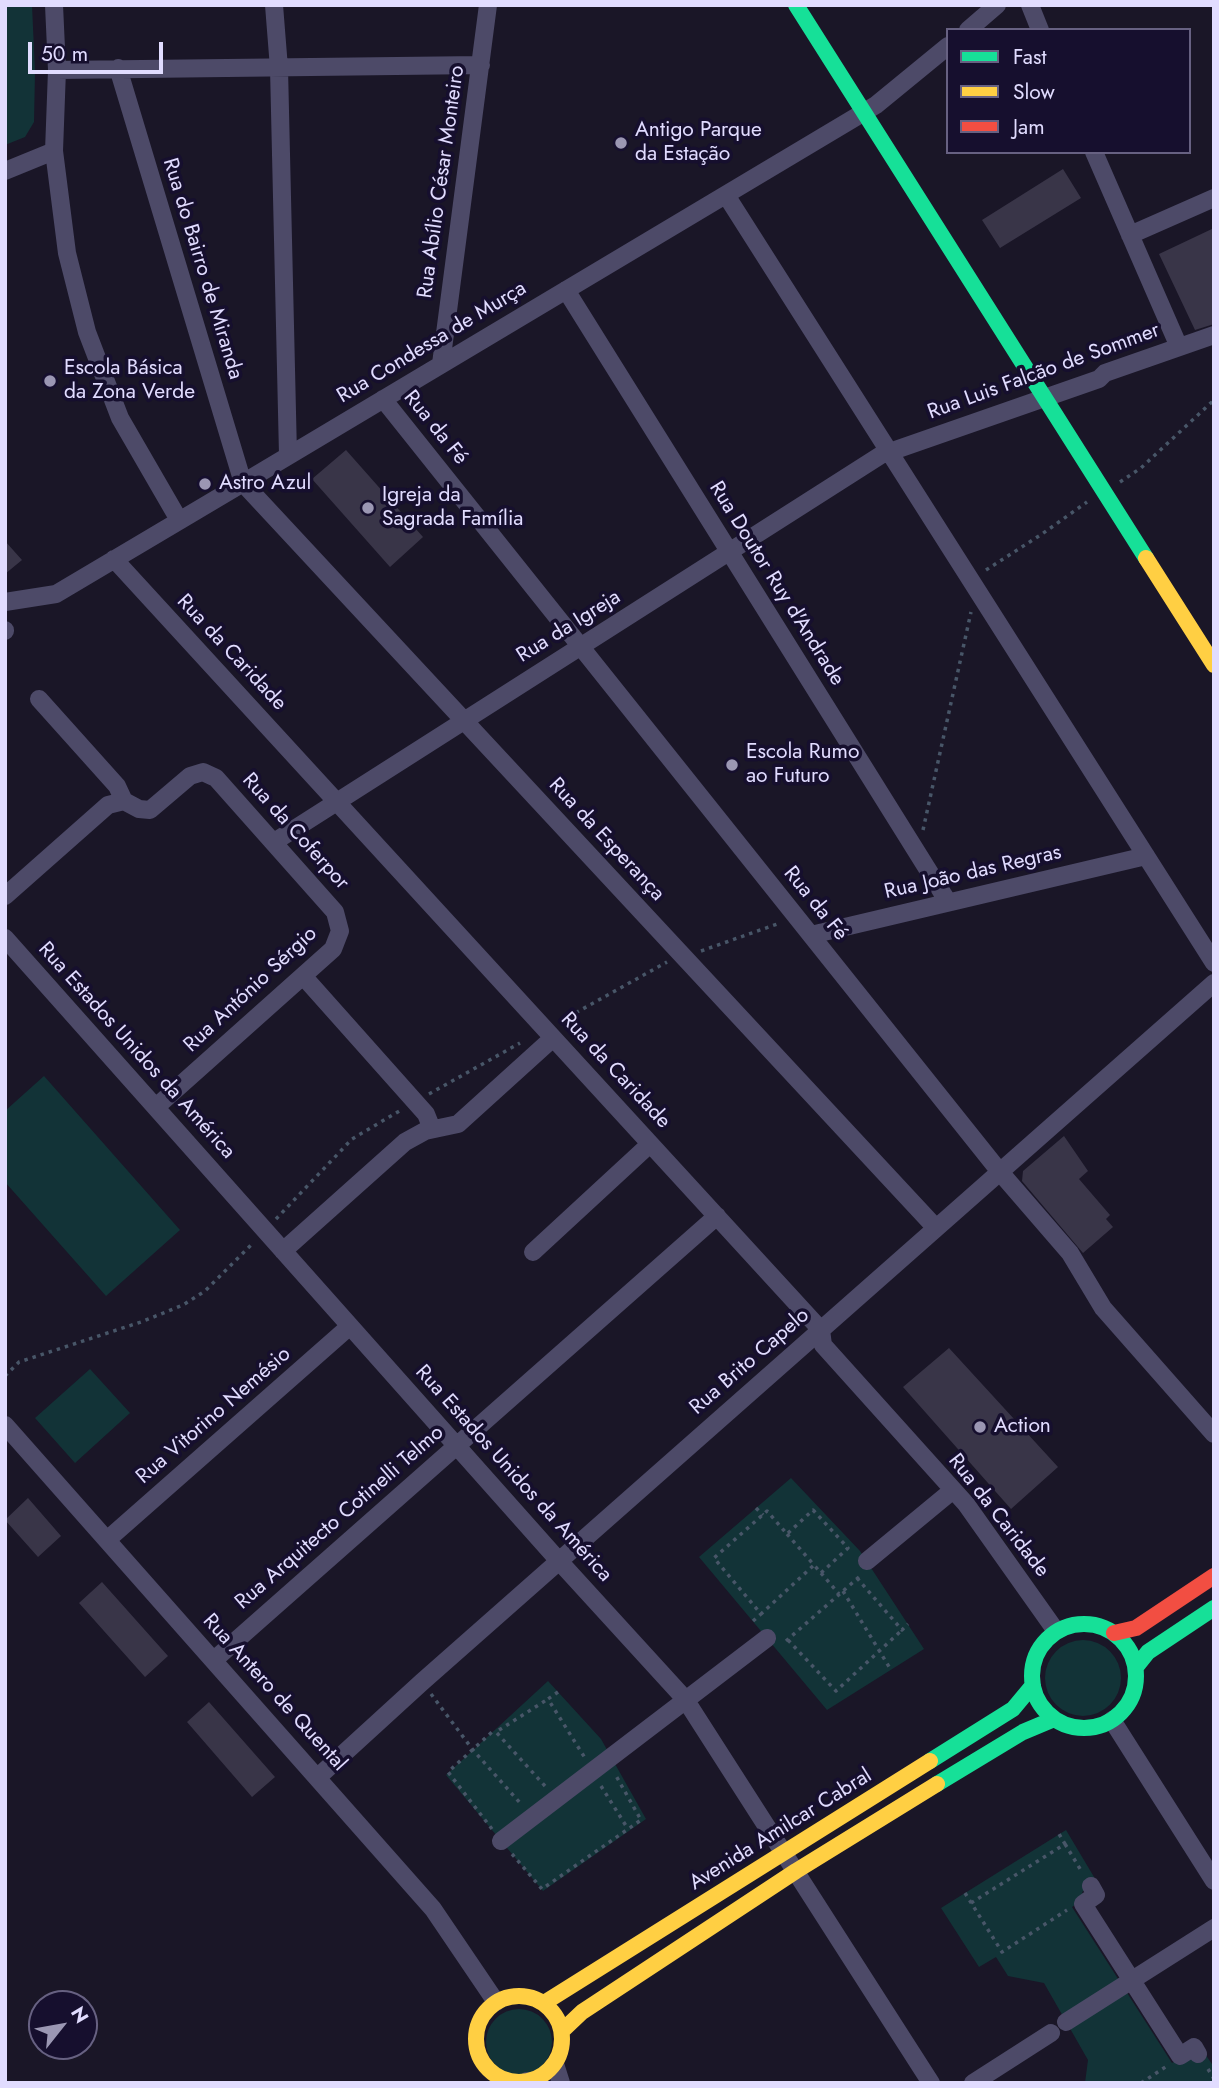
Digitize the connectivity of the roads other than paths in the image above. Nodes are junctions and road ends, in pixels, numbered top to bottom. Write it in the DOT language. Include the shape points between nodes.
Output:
graph roads {
  1 [pos="54,5"];
  2 [pos="274,5"];
  3 [pos="488,5"];
  4 [pos="796,5"];
  5 [pos="813,5"];
  6 [pos="997,5"];
  7 [pos="1030,5"];
  8 [pos="970,28"];
  9 [pos="1039,28"];
  10 [pos="946,48"];
  11 [pos="481,65"];
  12 [pos="118,68"];
  13 [pos="279,68"];
  14 [pos="57,71"];
  15 [pos="870,109"];
  16 [pos="54,151"];
  17 [pos="1095,154"];
  18 [pos="5,171"];
  19 [pos="726,195"];
  20 [pos="1214,198"];
  21 [pos="1130,235"];
  22 [pos="566,290"];
  23 [pos="1214,335"];
  24 [pos="1179,347"];
  25 [pos="441,365"];
  26 [pos="1052,395"];
  27 [pos="383,399"];
  28 [pos="889,452"];
  29 [pos="288,455"];
  30 [pos="243,484"];
  31 [pos="179,520"];
  32 [pos="729,552"];
  33 [pos="114,559"];
  34 [pos="5,603"];
  35 [pos="1214,638"];
  36 [pos="580,646"];
  37 [pos="1214,665"];
  38 [pos="39,699"];
  39 [pos="464,721"];
  40 [pos="124,801"];
  41 [pos="337,802"];
  42 [pos="274,842"];
  43 [pos="1146,856"];
  44 [pos="5,896"];
  45 [pos="948,902"];
  46 [pos="340,931"];
  47 [pos="811,935"];
  48 [pos="5,938"];
  49 [pos="1214,962"];
  50 [pos="304,977"];
  51 [pos="1214,983"];
  52 [pos="553,1038"];
  53 [pos="156,1107"];
  54 [pos="432,1129"];
  55 [pos="650,1144"];
  56 [pos="1000,1172"];
  57 [pos="717,1216"];
  58 [pos="936,1228"];
  59 [pos="283,1251"];
  60 [pos="533,1252"];
  61 [pos="350,1326"];
  62 [pos="821,1330"];
  63 [pos="5,1425"];
  64 [pos="1214,1434"];
  65 [pos="456,1446"];
  66 [pos="953,1490"];
  67 [pos="107,1540"];
  68 [pos="559,1561"];
  69 [pos="867,1561"];
  70 [pos="1214,1576"];
  71 [pos="1214,1608"];
  72 [pos="1056,1632"];
  73 [pos="1114,1633"];
  74 [pos="774,1641"];
  75 [pos="214,1660"];
  76 [pos="1136,1667"];
  77 [pos="1033,1685"];
  78 [pos="685,1699"];
  79 [pos="1055,1719"];
  80 [pos="1112,1720"];
  81 [pos="318,1777"];
  82 [pos="501,1841"];
  83 [pos="785,1853"];
  84 [pos="796,1871"];
  85 [pos="1214,1881"];
  86 [pos="1091,1886"];
  87 [pos="1214,1928"];
  88 [pos="1132,1978"];
  89 [pos="496,2002"];
  90 [pos="544,2003"];
  91 [pos="1066,2022"];
  92 [pos="562,2031"];
  93 [pos="1051,2033"];
  94 [pos="1198,2054"];
  95 [pos="555,2064"];
  96 [pos="528,2082"];
  97 [pos="561,2083"];
  98 [pos="930,2083"];
  99 [pos="972,2083"];
  1 -- 14 [label="street"];
  2 -- 13 [label="street"];
  3 -- 11 [label="street, Rua Abílio César Monteiro"];
  4 -- 15 [label="street"];
  5 -- 15 [label="street"];
  6 -- 8 [label="street"];
  7 -- 9 [label="street"];
  10 -- 15 [label="street, Rua Condessa de Murça"];
  11 -- 13 [label="street"];
  11 -- 25 [label="street, Rua Abílio César Monteiro"];
  12 -- 13 [label="street"];
  12 -- 14 [label="street"];
  12 -- 30 [label="street, Rua do Bairro de Miranda"];
  13 -- 29 [label="street"];
  14 -- 16 [label="street"];
  15 -- 19 [label="street, Rua Condessa de Murça"];
  15 -- 26 [label="street"];
  16 -- 18 [label="street"];
  16 -- 31 [label="street" via="67,253 87,332 120,418"];
  17 -- 21 [label="street"];
  19 -- 22 [label="street, Rua Condessa de Murça"];
  19 -- 28 [label="street"];
  20 -- 21 [label="street"];
  21 -- 24 [label="street"];
  22 -- 25 [label="street, Rua Condessa de Murça"];
  22 -- 32 [label="street, Rua Doutor Ruy d'Andrade"];
  23 -- 24 [label="street, Rua Luis Falcão de Sommer"];
  24 -- 26 [label="street, Rua Luis Falcão de Sommer"];
  25 -- 27 [label="street, Rua Condessa de Murça"];
  26 -- 28 [label="street, Rua Luis Falcão de Sommer"];
  26 -- 35 [label="street"];
  26 -- 37 [label="street"];
  27 -- 29 [label="street, Rua Condessa de Murça"];
  27 -- 36 [label="street, Rua da Fé"];
  28 -- 32 [label="street, Rua da Igreja"];
  28 -- 43 [label="street"];
  29 -- 30 [label="street, Rua Condessa de Murça"];
  30 -- 31 [label="street, Rua Condessa de Murça"];
  30 -- 39 [label="street, Rua da Esperança"];
  31 -- 33 [label="street, Rua Condessa de Murça"];
  32 -- 36 [label="street, Rua da Igreja"];
  32 -- 45 [label="street, Rua Doutor Ruy d'Andrade"];
  33 -- 34 [label="street, Rua Condessa de Murça" via="56,594"];
  33 -- 41 [label="street, Rua da Caridade"];
  36 -- 39 [label="street, Rua da Igreja"];
  36 -- 47 [label="street, Rua da Fé"];
  38 -- 40 [label="street" via="117,786"];
  39 -- 41 [label="street, Rua da Igreja"];
  39 -- 58 [label="street, Rua da Esperança"];
  40 -- 42 [label="street, Rua da Coferpor" via="150,810 190,776 203,772 216,778"];
  40 -- 44 [label="street" via="108,805"];
  41 -- 42 [label="street, Rua da Igreja"];
  41 -- 52 [label="street, Rua da Caridade"];
  42 -- 46 [label="street, Rua da Coferpor" via="330,905"];
  43 -- 45 [label="street, Rua João das Regras"];
  43 -- 49 [label="street"];
  45 -- 47 [label="street, Rua João das Regras"];
  46 -- 50 [label="street, Rua António Sérgio" via="333,949"];
  47 -- 56 [label="street, Rua da Fé"];
  48 -- 53 [label="street, Rua Estados Unidos da América"];
  50 -- 53 [label="street, Rua António Sérgio"];
  50 -- 54 [label="street" via="426,1114"];
  51 -- 56 [label="street, Rua Brito Capelo"];
  52 -- 54 [label="street" via="462,1121"];
  52 -- 55 [label="street, Rua da Caridade"];
  53 -- 59 [label="street, Rua Estados Unidos da América"];
  54 -- 59 [label="street" via="405,1142"];
  55 -- 57 [label="street, Rua da Caridade"];
  55 -- 60 [label="street"];
  56 -- 58 [label="street, Rua Brito Capelo"];
  56 -- 64 [label="street, Rua da Fé" via="1070,1254 1103,1308"];
  57 -- 62 [label="street, Rua da Caridade"];
  57 -- 65 [label="street, Rua Arquitecto Cotinelli Telmo"];
  58 -- 62 [label="street, Rua Brito Capelo"];
  59 -- 61 [label="street, Rua Estados Unidos da América"];
  61 -- 65 [label="street, Rua Estados Unidos da América"];
  61 -- 67 [label="street, Rua Vitorino Nemésio"];
  62 -- 66 [label="street, Rua da Caridade" via="822,1345"];
  62 -- 68 [label="street, Rua Brito Capelo"];
  63 -- 67 [label="street, Rua Antero de Quental"];
  65 -- 68 [label="street, Rua Estados Unidos da América"];
  65 -- 75 [label="street, Rua Arquitecto Cotinelli Telmo"];
  66 -- 69 [label="street"];
  66 -- 72 [label="street, Rua da Caridade"];
  67 -- 75 [label="street, Rua Antero de Quental"];
  68 -- 78 [label="street, Rua Estados Unidos da América"];
  68 -- 81 [label="street, Rua Brito Capelo"];
  70 -- 73 [label="street" via="1136,1628"];
  71 -- 76 [label="street" via="1148,1652"];
  72 -- 73 [label="street" via="1086,1624"];
  72 -- 77 [label="street" via="1036,1655"];
  73 -- 76 [label="street" via="1125,1642"];
  74 -- 78 [label="street"];
  75 -- 81 [label="street, Rua Antero de Quental"];
  76 -- 80 [label="street" via="1132,1697"];
  77 -- 79 [label="street" via="1037,1698"];
  77 -- 83 [label="street, Avenida Amilcar Cabral" via="1013,1709"];
  78 -- 82 [label="street"];
  78 -- 83 [label="street, Rua Estados Unidos da América"];
  79 -- 80 [label="street" via="1083,1728"];
  79 -- 84 [label="street, Avenida Amilcar Cabral" via="1023,1732"];
  80 -- 85 [label="street"];
  81 -- 89 [label="street, Rua Antero de Quental" via="433,1909"];
  83 -- 84 [label="street, Rua Estados Unidos da América"];
  83 -- 90 [label="street, Avenida Amilcar Cabral"];
  84 -- 92 [label="street, Avenida Amilcar Cabral" via="582,2012"];
  84 -- 98 [label="street, Rua Estados Unidos da América"];
  86 -- 88 [label="street" via="1096,1895 1083,1904"];
  87 -- 88 [label="street"];
  88 -- 91 [label="street"];
  88 -- 94 [label="street" via="1180,2056 1194,2047"];
  89 -- 90 [label="street" via="520,1995"];
  89 -- 96 [label="street" via="478,2025 479,2054 498,2076"];
  90 -- 92 [label="street"];
  92 -- 95 [label="street"];
  93 -- 99 [label="street"];
  95 -- 96 [label="street"];
  95 -- 97 [label="street"];
}
